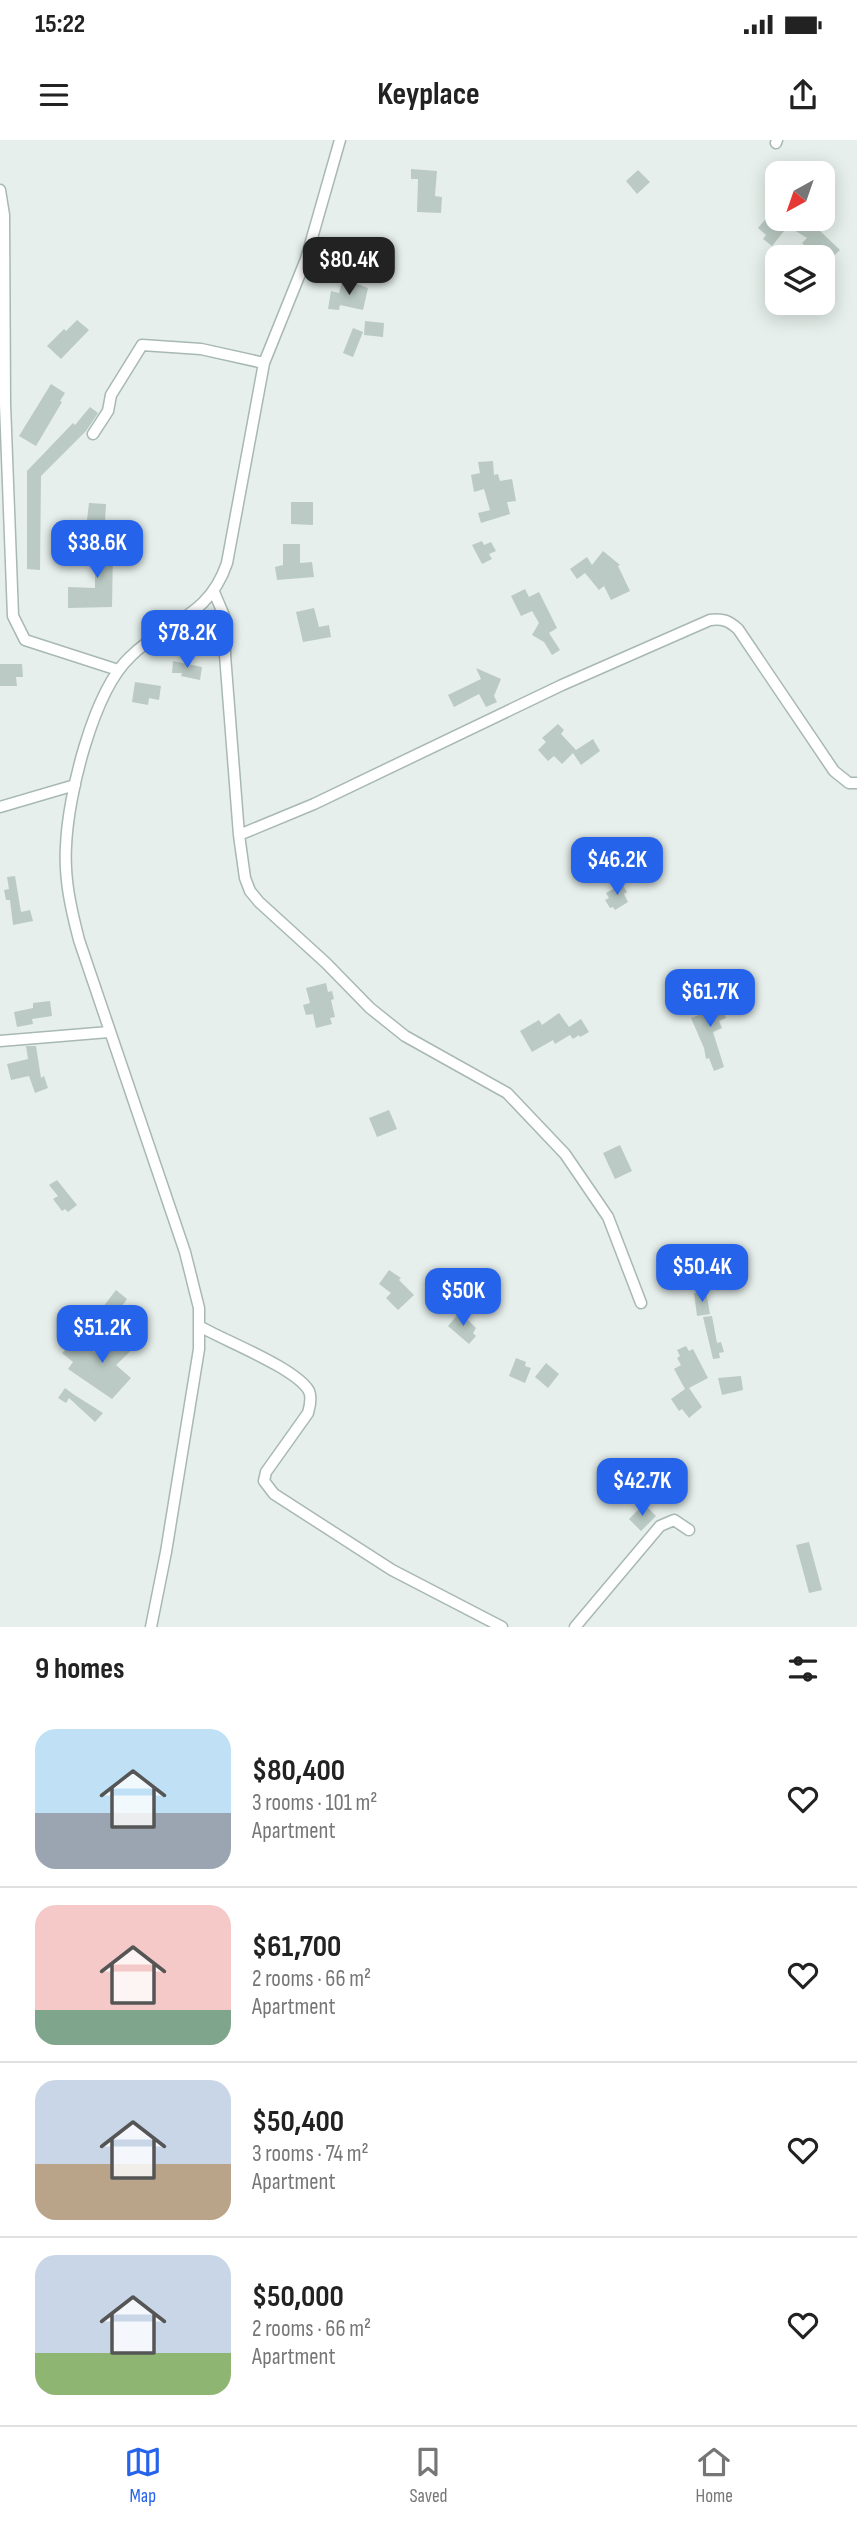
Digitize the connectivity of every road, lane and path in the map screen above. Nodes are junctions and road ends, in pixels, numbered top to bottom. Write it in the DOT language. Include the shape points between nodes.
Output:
graph roads {
  1 [pos="340,140"];
  2 [pos="0,190"];
  3 [pos="264,363"];
  4 [pos="93,434"];
  5 [pos="214,592"];
  6 [pos="118,670"];
  7 [pos="857,783"];
  8 [pos="75,785"];
  9 [pos="0,807"];
  10 [pos="239,835"];
  11 [pos="109,1032"];
  12 [pos="0,1041"];
  13 [pos="641,1303"];
  14 [pos="199,1325"];
  15 [pos="689,1530"];
  16 [pos="151,1627"];
  17 [pos="502,1627"];
  18 [pos="575,1627"];
  1 -- 3 [label="street" via="306,259"];
  2 -- 6 [label="street" via="13,616 25,640"];
  3 -- 4 [label="street" via="201,349 142,345"];
  3 -- 5 [label="street" via="227,563"];
  5 -- 6 [label="street"];
  5 -- 10 [label="street" via="225,618"];
  6 -- 8 [label="street" via="98,708"];
  7 -- 10 [label="street" via="849,783 834,771 738,629 719,618 562,685"];
  8 -- 9 [label="street"];
  8 -- 11 [label="street" via="66,845 67,892"];
  10 -- 13 [label="street" via="245,878 259,902 405,1037 507,1093 565,1154 608,1217"];
  11 -- 12 [label="street"];
  11 -- 14 [label="street" via="185,1252"];
  14 -- 16 [label="street" via="199,1349"];
  14 -- 17 [label="street" via="273,1364 309,1391 308,1413 266,1472 264,1480 274,1494 392,1570"];
  15 -- 18 [label="street" via="674,1520 660,1527"];
}
